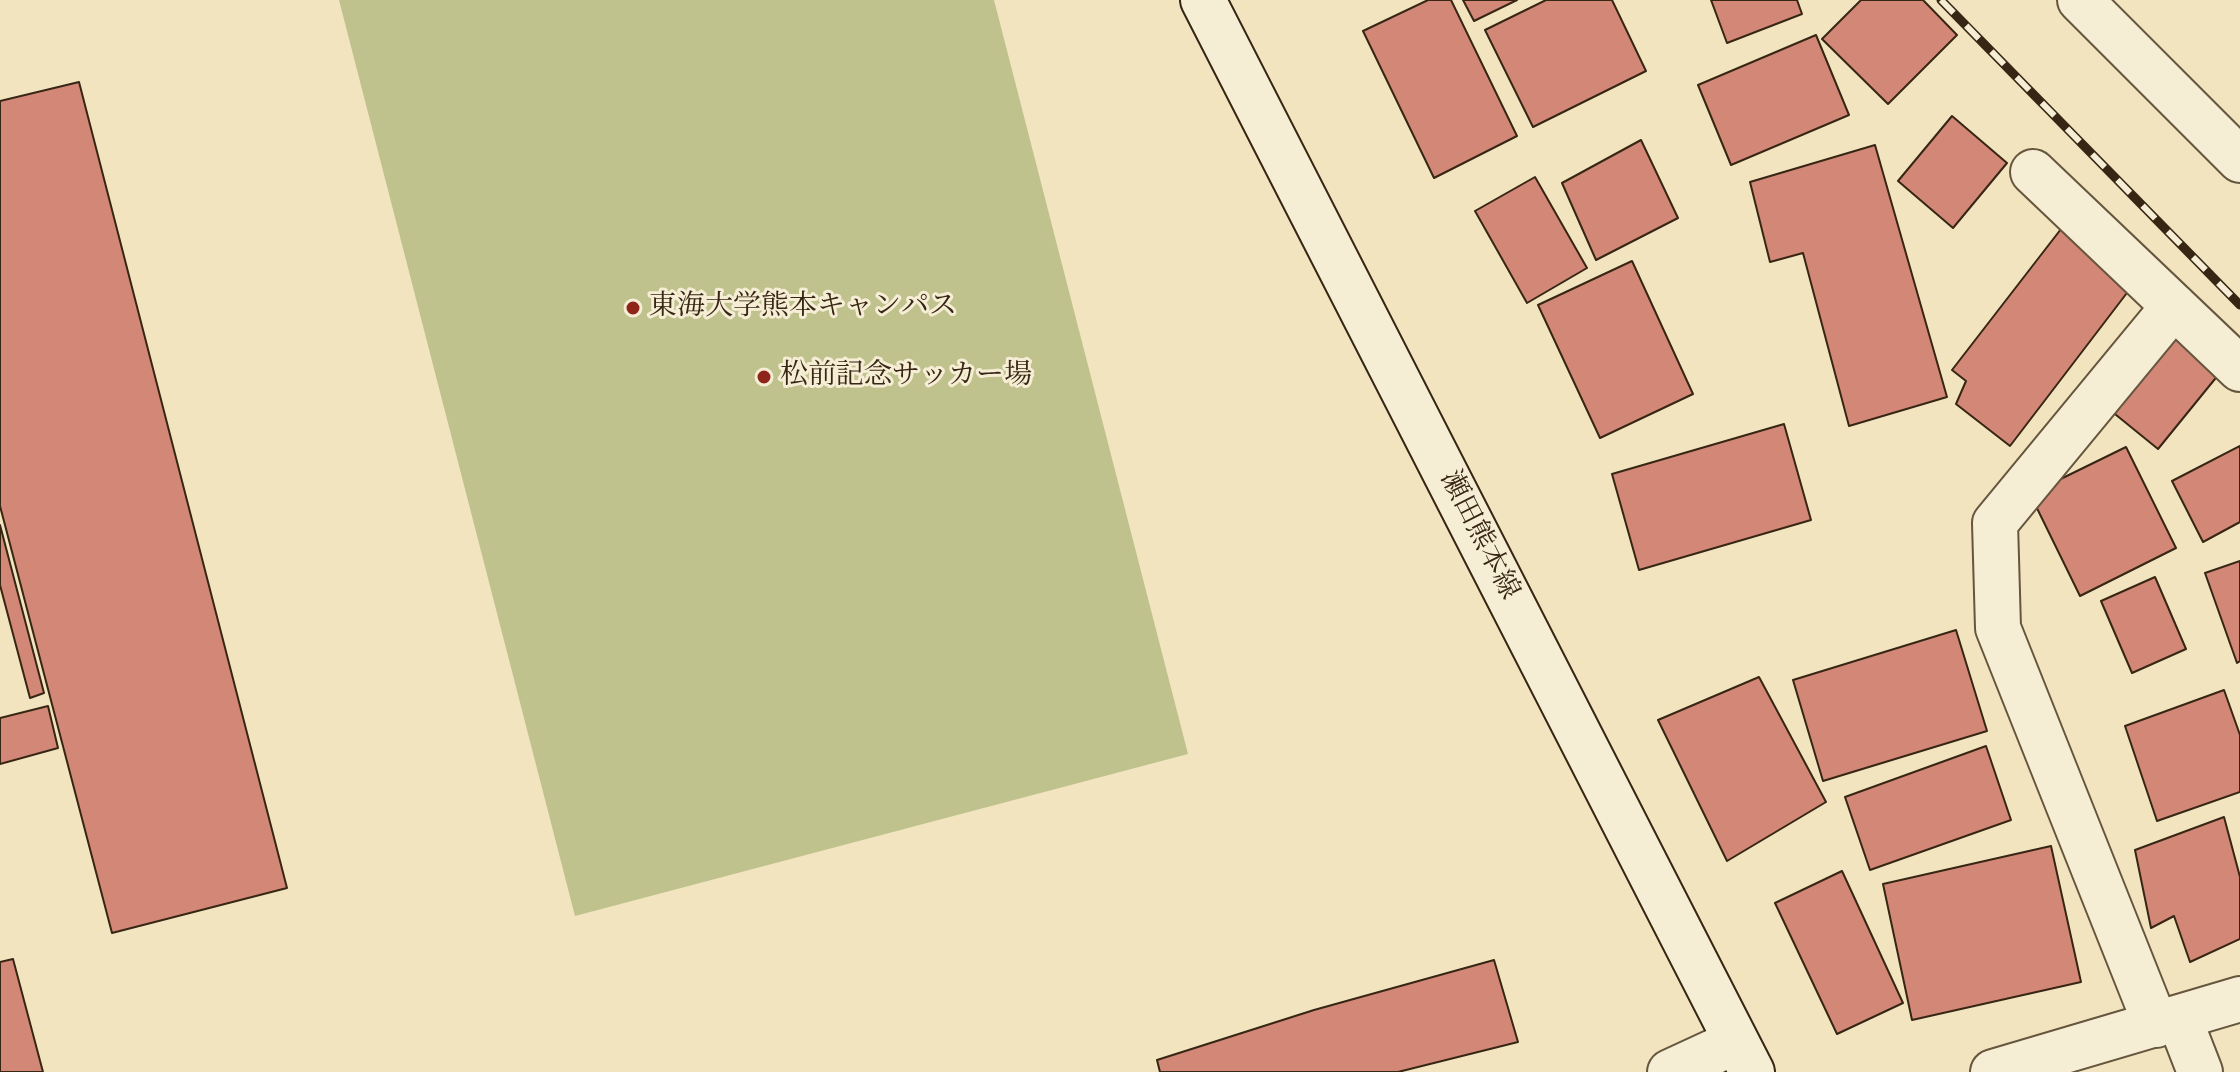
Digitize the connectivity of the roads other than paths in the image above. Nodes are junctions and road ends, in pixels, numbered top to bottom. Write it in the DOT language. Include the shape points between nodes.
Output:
graph roads {
  1 [pos="1203,0"];
  2 [pos="2080,0"];
  3 [pos="2240,160"];
  4 [pos="2033,172"];
  5 [pos="2174,306"];
  6 [pos="2240,369"];
  7 [pos="2240,999"];
  8 [pos="2168,1021"];
  9 [pos="1744,1057"];
  10 [pos="1670,1072"];
  11 [pos="1993,1072"];
  12 [pos="2200,1072"];
  1 -- 9 [label="street, 瀬田熊本線"];
  2 -- 3 [label="street"];
  4 -- 5 [label="street"];
  5 -- 6 [label="street"];
  5 -- 8 [label="street" via="1995,523 1998,628"];
  7 -- 8 [label="street"];
  8 -- 11 [label="street"];
  8 -- 12 [label="street"];
  9 -- 10 [label="street"];
}
